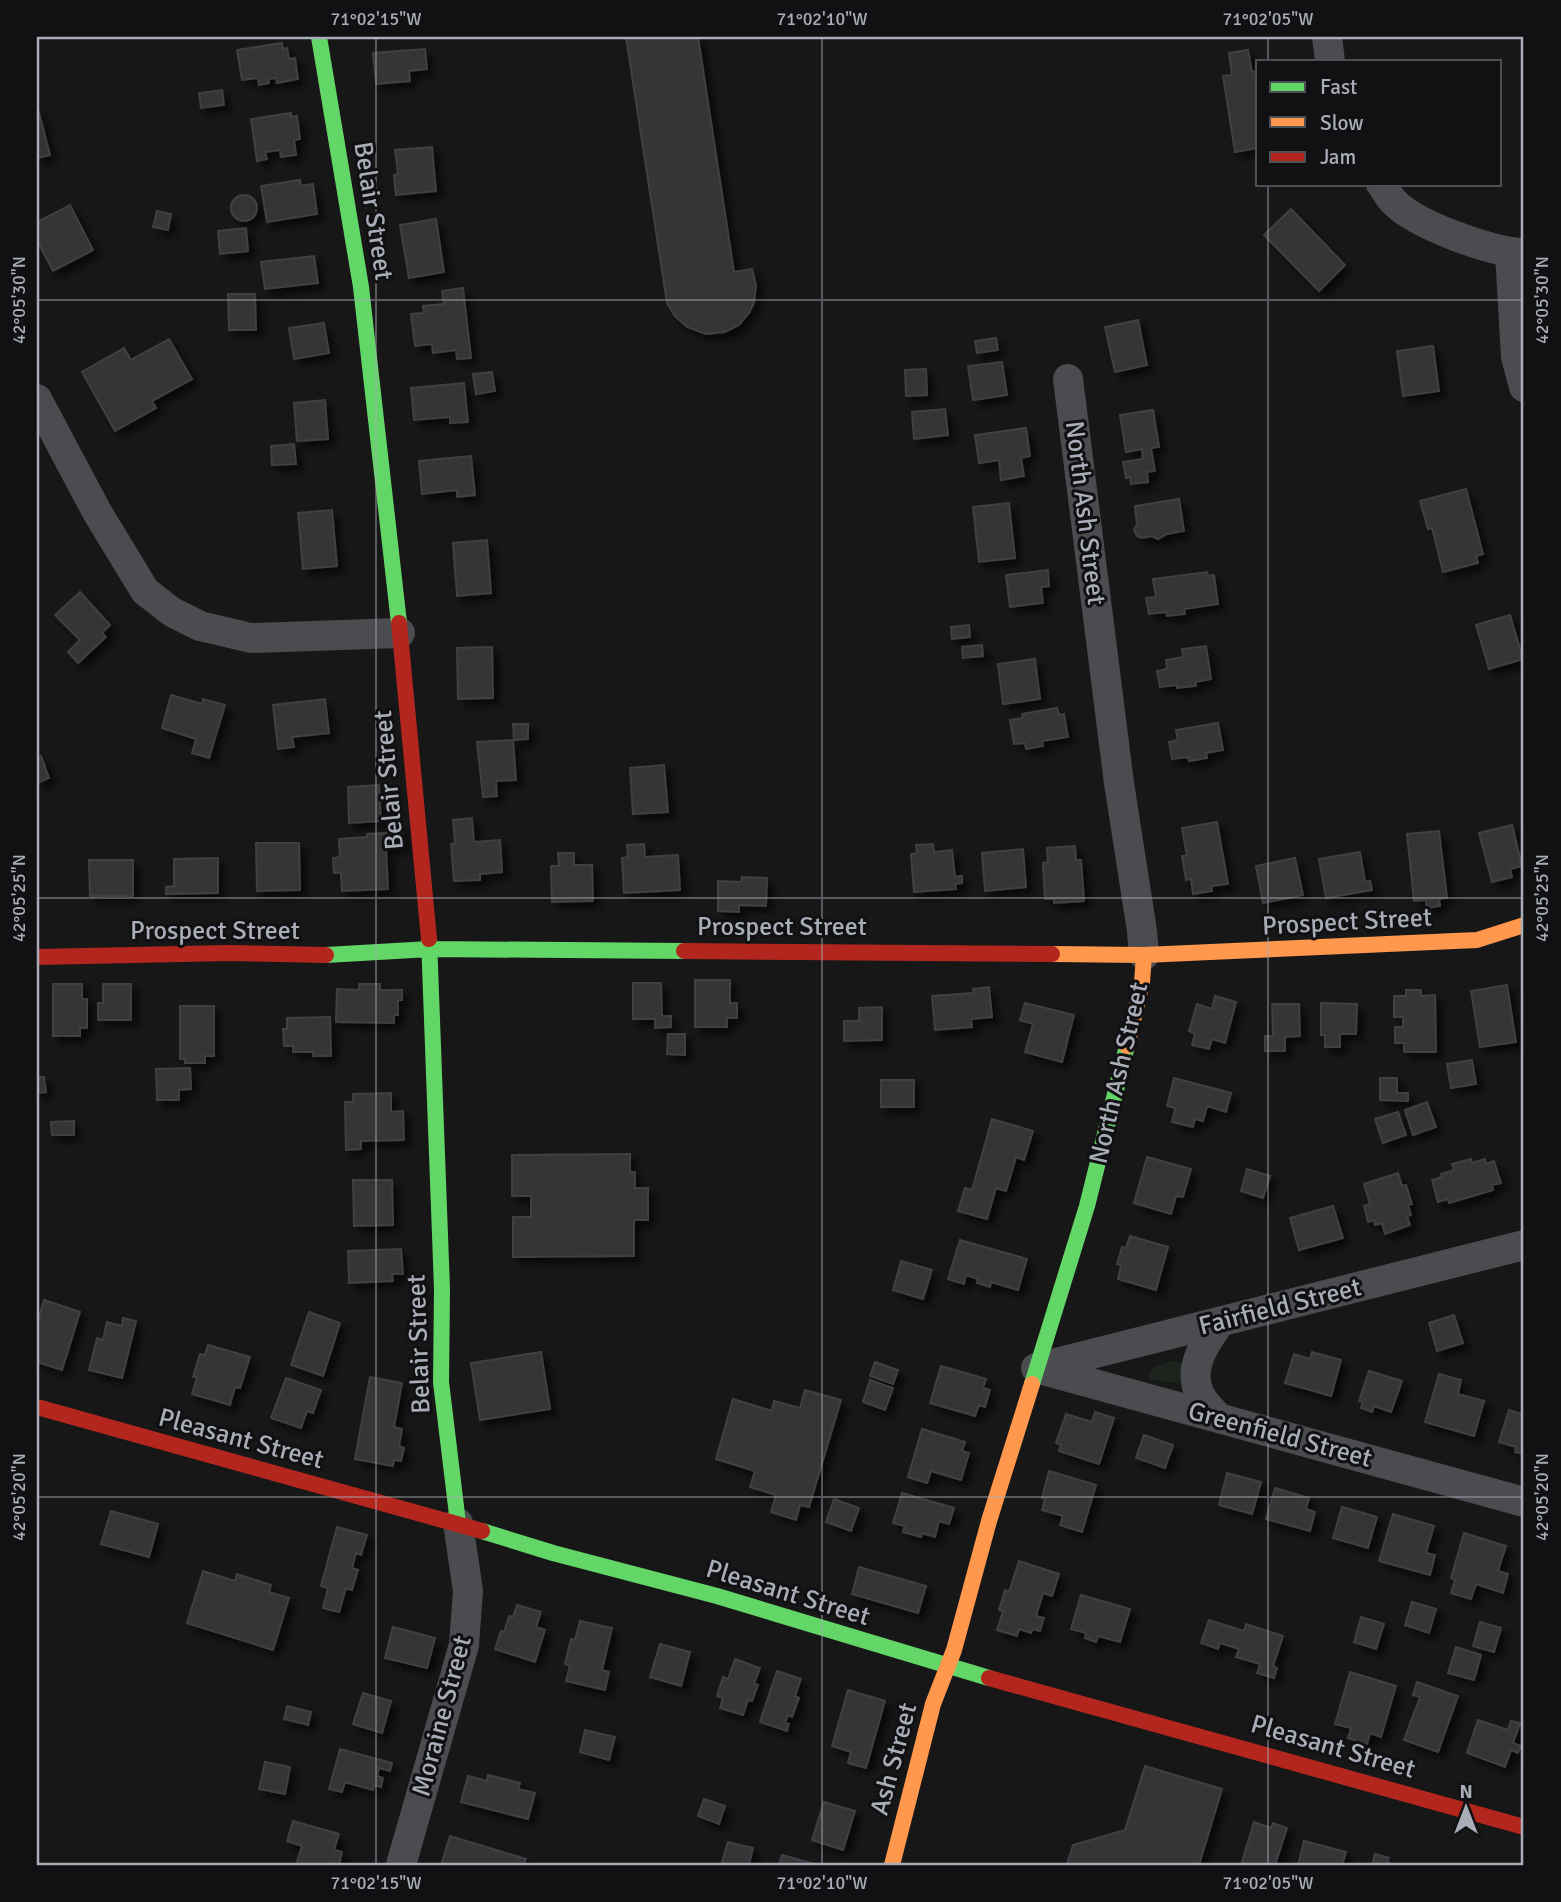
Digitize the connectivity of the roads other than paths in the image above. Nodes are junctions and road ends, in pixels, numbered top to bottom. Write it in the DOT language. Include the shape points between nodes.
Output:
graph roads {
  1 [pos="319,37"];
  2 [pos="1327,37"];
  3 [pos="1330,60"];
  4 [pos="1382,186"];
  5 [pos="1517,253"];
  6 [pos="1068,379"];
  7 [pos="1524,387"];
  8 [pos="37,399"];
  9 [pos="400,633"];
  10 [pos="1524,925"];
  11 [pos="430,950"];
  12 [pos="1144,955"];
  13 [pos="37,957"];
  14 [pos="1524,1245"];
  15 [pos="1220,1322"];
  16 [pos="1036,1368"];
  17 [pos="37,1407"];
  18 [pos="1218,1418"];
  19 [pos="1524,1502"];
  20 [pos="458,1523"];
  21 [pos="948,1667"];
  22 [pos="1524,1827"];
  23 [pos="401,1865"];
  24 [pos="891,1865"];
  1 -- 9 [label="main road, Belair Street" via="361,287"];
  2 -- 3 [label="street"];
  4 -- 5 [label="street" via="1394,203 1420,219 1460,237"];
  5 -- 7 [label="street" via="1511,300"];
  6 -- 12 [label="street, North Ash Street"];
  8 -- 9 [label="street" via="145,591 172,612 200,626 251,638"];
  9 -- 11 [label="main road, Belair Street"];
  10 -- 12 [label="main road, Prospect Street" via="1478,940"];
  11 -- 12 [label="main road, Prospect Street"];
  11 -- 13 [label="main road, Prospect Street"];
  11 -- 20 [label="main road, Belair Street" via="441,1382"];
  12 -- 16 [label="main road, North Ash Street" via="1142,983 1087,1206"];
  14 -- 15 [label="street, Fairfield Street"];
  15 -- 16 [label="street, Fairfield Street"];
  15 -- 18 [label="street" via="1201,1350 1195,1374 1200,1396"];
  16 -- 18 [label="street, Greenfield Street"];
  16 -- 21 [label="main road, North Ash Street"];
  17 -- 20 [label="main road, Pleasant Street"];
  18 -- 19 [label="street, Greenfield Street"];
  20 -- 21 [label="main road, Pleasant Street"];
  20 -- 23 [label="street, Moraine Street" via="468,1591 464,1645"];
  21 -- 22 [label="main road, Pleasant Street"];
  21 -- 24 [label="main road, Ash Street" via="933,1704"];
}
